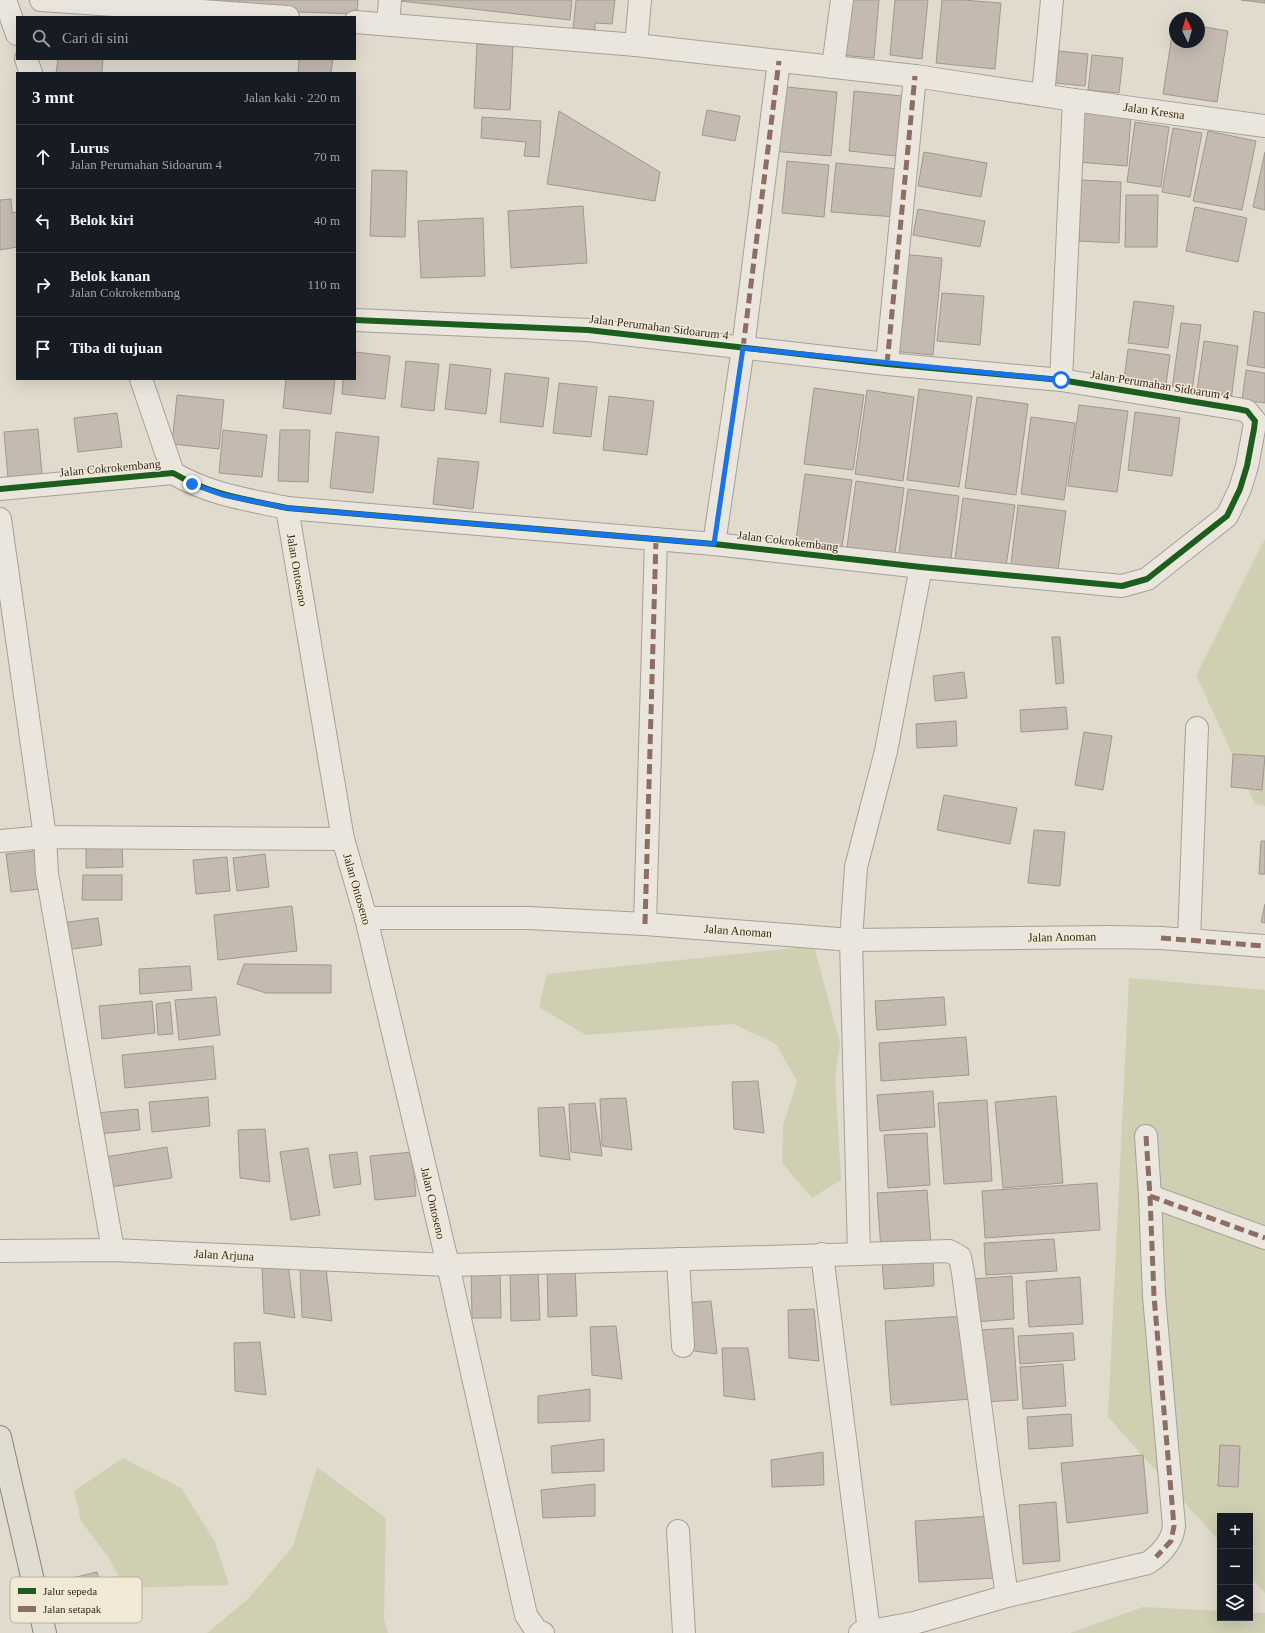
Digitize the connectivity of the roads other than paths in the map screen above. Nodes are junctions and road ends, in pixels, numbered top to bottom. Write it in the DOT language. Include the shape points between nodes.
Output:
graph roads {
  1 [pos="5,0"];
  2 [pos="50,0"];
  3 [pos="390,0"];
  4 [pos="640,0"];
  5 [pos="842,0"];
  6 [pos="1052,0"];
  7 [pos="274,16"];
  8 [pos="356,22"];
  9 [pos="388,24"];
  10 [pos="16,31"];
  11 [pos="636,45"];
  12 [pos="26,60"];
  13 [pos="779,61"];
  14 [pos="833,67"];
  15 [pos="31,72"];
  16 [pos="915,76"];
  17 [pos="1043,95"];
  18 [pos="1074,100"];
  19 [pos="1265,126"];
  20 [pos="356,320"];
  21 [pos="743,348"];
  22 [pos="888,364"];
  23 [pos="141,380"];
  24 [pos="1061,380"];
  25 [pos="173,473"];
  26 [pos="0,490"];
  27 [pos="287,508"];
  28 [pos="0,519"];
  29 [pos="656,539"];
  30 [pos="714,544"];
  31 [pos="921,568"];
  32 [pos="1147,579"];
  33 [pos="1197,728"];
  34 [pos="45,837"];
  35 [pos="343,839"];
  36 [pos="0,841"];
  37 [pos="366,918"];
  38 [pos="645,924"];
  39 [pos="851,940"];
  40 [pos="1189,940"];
  41 [pos="1265,946"];
  42 [pos="1146,1136"];
  43 [pos="1150,1196"];
  44 [pos="1265,1238"];
  45 [pos="113,1250"];
  46 [pos="0,1251"];
  47 [pos="822,1254"];
  48 [pos="859,1254"];
  49 [pos="678,1259"];
  50 [pos="448,1265"];
  51 [pos="683,1346"];
  52 [pos="0,1437"];
  53 [pos="678,1531"];
  54 [pos="31,1577"];
  55 [pos="1007,1596"];
  56 [pos="42,1623"];
  57 [pos="864,1632"];
  58 [pos="44,1633"];
  59 [pos="542,1633"];
  60 [pos="684,1633"];
  1 -- 10 [label="street"];
  2 -- 7 [label="street"];
  3 -- 9 [label="street"];
  4 -- 11 [label="street"];
  5 -- 14 [label="street"];
  6 -- 17 [label="street"];
  8 -- 9 [label="street, Jalan Kresna"];
  9 -- 11 [label="street, Jalan Kresna"];
  11 -- 13 [label="street, Jalan Kresna"];
  12 -- 15 [label="street"];
  13 -- 14 [label="street, Jalan Kresna"];
  13 -- 21 [label="street"];
  14 -- 16 [label="street, Jalan Kresna"];
  16 -- 17 [label="street, Jalan Kresna"];
  16 -- 22 [label="street"];
  17 -- 18 [label="street, Jalan Kresna"];
  18 -- 19 [label="street, Jalan Kresna"];
  18 -- 24 [label="street"];
  20 -- 21 [label="street, Jalan Perumahan Sidoarum 4" via="588,330"];
  21 -- 22 [label="street, Jalan Perumahan Sidoarum 4"];
  21 -- 30 [label="street"];
  22 -- 24 [label="street, Jalan Perumahan Sidoarum 4"];
  23 -- 25 [label="street, Jalan Cokrokembang"];
  24 -- 32 [label="street, Jalan Perumahan Sidoarum 4" via="1238,409 1247,411 1255,421 1247,466 1240,489 1227,516"];
  25 -- 26 [label="street, Jalan Cokrokembang"];
  25 -- 27 [label="street, Jalan Cokrokembang" via="192,484 223,495"];
  27 -- 29 [label="street, Jalan Cokrokembang"];
  27 -- 35 [label="street, Jalan Ontoseno"];
  28 -- 34 [label="street"];
  29 -- 30 [label="street, Jalan Cokrokembang"];
  29 -- 38 [label="street"];
  30 -- 31 [label="street, Jalan Cokrokembang"];
  31 -- 32 [label="street, Jalan Cokrokembang" via="1122,586"];
  31 -- 39 [label="street" via="886,751 856,867"];
  33 -- 40 [label="street"];
  34 -- 35 [label="street"];
  34 -- 36 [label="street"];
  34 -- 45 [label="street" via="47,874"];
  35 -- 37 [label="street, Jalan Ontoseno"];
  37 -- 38 [label="street, Jalan Anoman" via="528,918"];
  37 -- 50 [label="street, Jalan Ontoseno"];
  38 -- 39 [label="street, Jalan Anoman"];
  39 -- 40 [label="street, Jalan Anoman" via="1110,937"];
  39 -- 48 [label="street"];
  40 -- 41 [label="street, Jalan Anoman"];
  42 -- 43 [label="street"];
  43 -- 44 [label="street"];
  43 -- 55 [label="street" via="1154,1296 1174,1526 1171,1541 1148,1563"];
  45 -- 46 [label="street, Jalan Arjuna"];
  45 -- 50 [label="street, Jalan Arjuna"];
  47 -- 48 [label="street, Jalan Arjuna"];
  47 -- 49 [label="street, Jalan Arjuna"];
  47 -- 57 [label="street"];
  48 -- 55 [label="street, Jalan Arjuna" via="949,1251 960,1257"];
  49 -- 50 [label="street, Jalan Arjuna"];
  49 -- 51 [label="street"];
  50 -- 59 [label="street, Jalan Ontoseno" via="526,1614 536,1630"];
  52 -- 54 [label="main road"];
  53 -- 60 [label="street"];
  55 -- 57 [label="street" via="914,1624"];
  56 -- 58 [label="main road"];
}
